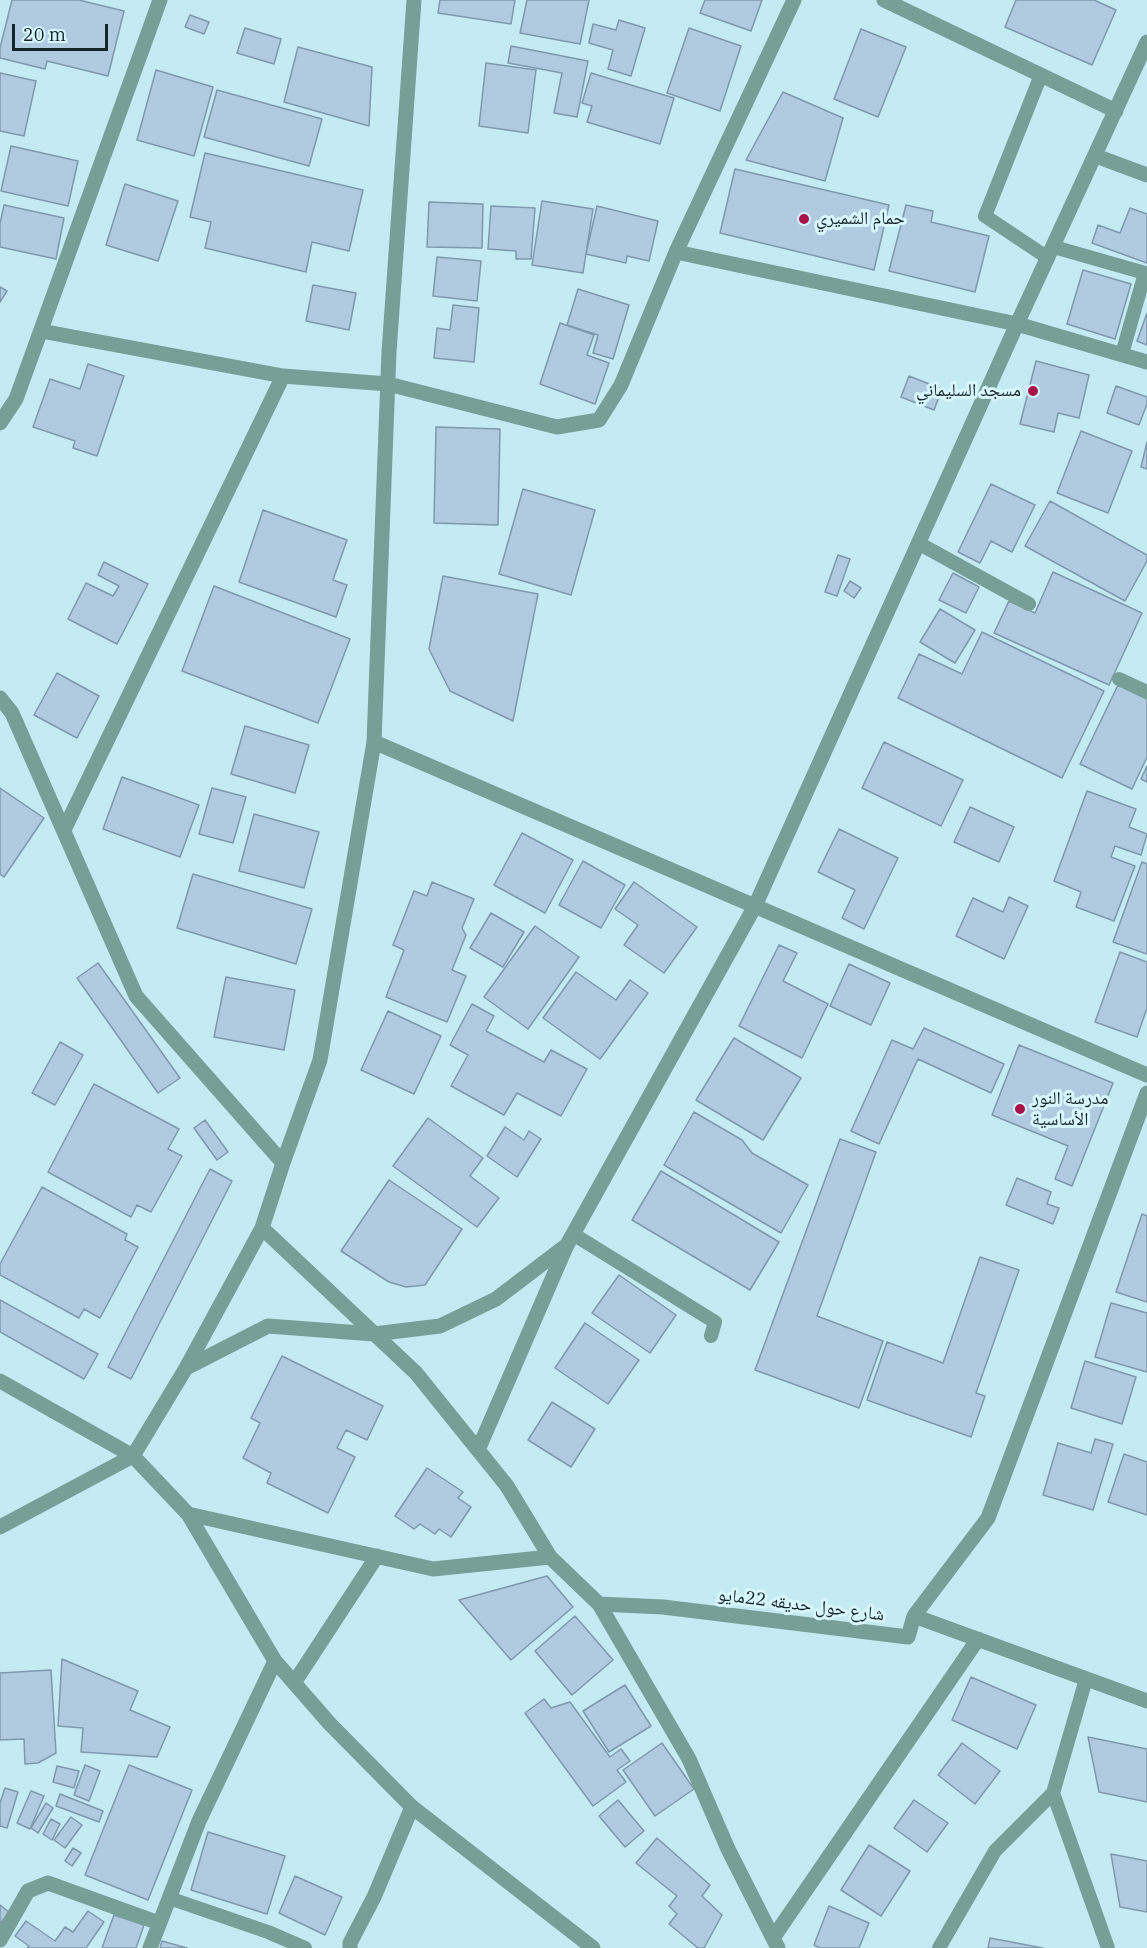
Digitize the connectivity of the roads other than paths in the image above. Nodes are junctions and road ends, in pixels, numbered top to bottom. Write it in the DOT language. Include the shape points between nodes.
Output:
graph roads {
  1 [pos="160,0"];
  2 [pos="414,0"];
  3 [pos="794,0"];
  4 [pos="884,0"];
  5 [pos="1147,44"];
  6 [pos="1041,75"];
  7 [pos="1116,111"];
  8 [pos="1096,156"];
  9 [pos="1147,175"];
  10 [pos="676,252"];
  11 [pos="1051,253"];
  12 [pos="1017,324"];
  13 [pos="41,331"];
  14 [pos="1122,354"];
  15 [pos="1147,362"];
  16 [pos="283,376"];
  17 [pos="388,384"];
  18 [pos="0,423"];
  19 [pos="918,543"];
  20 [pos="1029,604"];
  21 [pos="1119,678"];
  22 [pos="1147,692"];
  23 [pos="0,698"];
  24 [pos="374,742"];
  25 [pos="64,830"];
  26 [pos="755,906"];
  27 [pos="1147,1075"];
  28 [pos="1147,1093"];
  29 [pos="283,1163"];
  30 [pos="262,1228"];
  31 [pos="570,1239"];
  32 [pos="374,1334"];
  33 [pos="711,1336"];
  34 [pos="186,1368"];
  35 [pos="0,1381"];
  36 [pos="478,1450"];
  37 [pos="133,1456"];
  38 [pos="188,1515"];
  39 [pos="0,1527"];
  40 [pos="377,1556"];
  41 [pos="550,1557"];
  42 [pos="599,1604"];
  43 [pos="914,1616"];
  44 [pos="978,1639"];
  45 [pos="275,1661"];
  46 [pos="1086,1679"];
  47 [pos="294,1683"];
  48 [pos="1147,1701"];
  49 [pos="1053,1793"];
  50 [pos="412,1807"];
  51 [pos="169,1898"];
  52 [pos="159,1923"];
  53 [pos="0,1940"];
  54 [pos="775,1943"];
  55 [pos="150,1948"];
  56 [pos="305,1948"];
  57 [pos="350,1948"];
  58 [pos="593,1948"];
  59 [pos="939,1948"];
  60 [pos="1108,1948"];
  1 -- 13 [label="street"];
  2 -- 17 [label="street"];
  3 -- 10 [label="street"];
  4 -- 6 [label="street"];
  5 -- 7 [label="street"];
  6 -- 7 [label="street"];
  6 -- 11 [label="lane" via="985,216"];
  7 -- 8 [label="street"];
  8 -- 9 [label="street"];
  8 -- 11 [label="street"];
  10 -- 12 [label="street"];
  10 -- 17 [label="street" via="621,385 599,420 557,427"];
  11 -- 12 [label="street"];
  11 -- 14 [label="lane" via="1145,273"];
  12 -- 14 [label="street"];
  12 -- 19 [label="street"];
  13 -- 16 [label="street"];
  13 -- 18 [label="street" via="16,399"];
  14 -- 15 [label="street"];
  16 -- 17 [label="street"];
  16 -- 25 [label="street"];
  17 -- 24 [label="street"];
  19 -- 20 [label="lane"];
  19 -- 26 [label="street"];
  21 -- 22 [label="lane"];
  23 -- 25 [label="street" via="12,713"];
  24 -- 26 [label="street"];
  24 -- 29 [label="street" via="320,1060"];
  25 -- 29 [label="street" via="136,996"];
  26 -- 27 [label="street"];
  26 -- 31 [label="street"];
  28 -- 43 [label="street" via="988,1518"];
  29 -- 30 [label="street"];
  30 -- 32 [label="street"];
  30 -- 34 [label="street"];
  31 -- 32 [label="street" via="496,1299 440,1326"];
  31 -- 33 [label="lane" via="715,1322"];
  31 -- 36 [label="street"];
  32 -- 34 [label="street" via="268,1326"];
  32 -- 36 [label="street" via="416,1373"];
  34 -- 37 [label="street"];
  35 -- 37 [label="street"];
  36 -- 41 [label="street" via="507,1486"];
  37 -- 38 [label="street"];
  37 -- 39 [label="street"];
  38 -- 40 [label="street"];
  38 -- 45 [label="street"];
  40 -- 41 [label="street" via="433,1569"];
  40 -- 47 [label="street"];
  41 -- 42 [label="street"];
  42 -- 43 [label="street, شارع حول حديقه 22مايو" via="663,1607 908,1637"];
  42 -- 54 [label="street" via="689,1759"];
  43 -- 44 [label="street"];
  44 -- 46 [label="street"];
  44 -- 54 [label="street"];
  45 -- 47 [label="street"];
  45 -- 51 [label="street" via="199,1821"];
  46 -- 48 [label="street"];
  46 -- 49 [label="lane"];
  47 -- 50 [label="street"];
  49 -- 59 [label="lane" via="995,1851"];
  49 -- 60 [label="lane"];
  50 -- 57 [label="street"];
  50 -- 58 [label="street"];
  51 -- 52 [label="street"];
  51 -- 56 [label="lane"];
  52 -- 53 [label="street" via="48,1883 28,1891"];
  52 -- 55 [label="street"];
}
